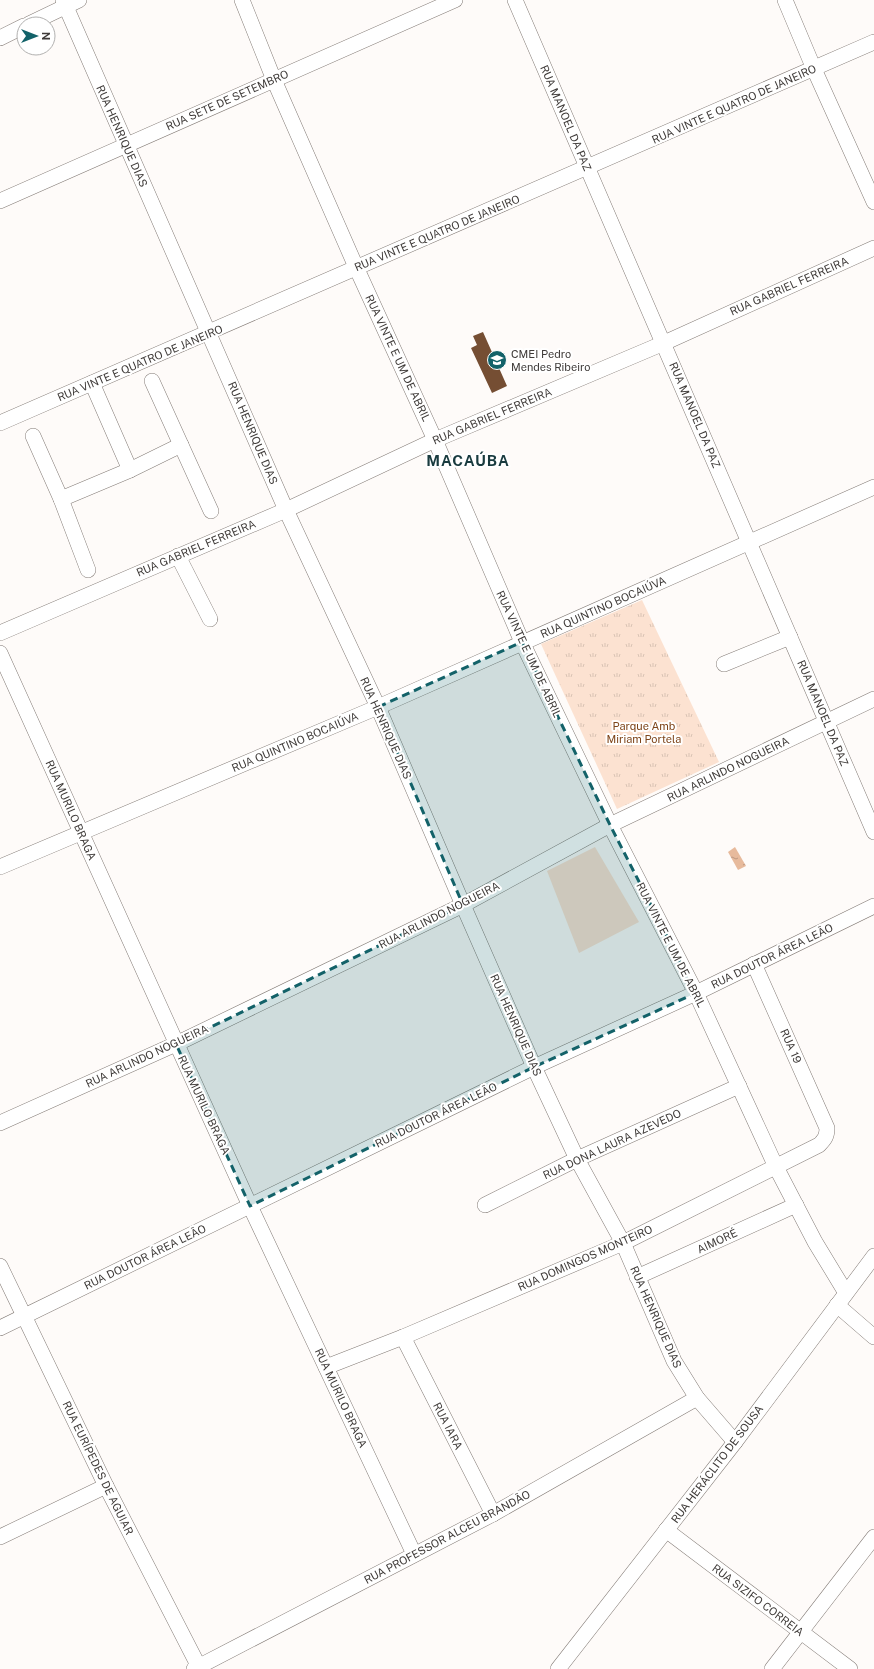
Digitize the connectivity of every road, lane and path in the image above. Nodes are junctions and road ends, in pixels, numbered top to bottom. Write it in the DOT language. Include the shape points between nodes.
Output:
graph roads {
  1 [pos="242,0"];
  2 [pos="455,0"];
  3 [pos="515,0"];
  4 [pos="785,0"];
  5 [pos="69,2"];
  6 [pos="44,16"];
  7 [pos="16,30"];
  8 [pos="0,38"];
  9 [pos="874,42"];
  10 [pos="814,69"];
  11 [pos="274,80"];
  12 [pos="126,144"];
  13 [pos="587,168"];
  14 [pos="0,201"];
  15 [pos="874,202"];
  16 [pos="874,248"];
  17 [pos="356,267"];
  18 [pos="209,333"];
  19 [pos="664,343"];
  20 [pos="152,381"];
  21 [pos="92,383"];
  22 [pos="0,423"];
  23 [pos="33,436"];
  24 [pos="435,440"];
  25 [pos="181,445"];
  26 [pos="130,470"];
  27 [pos="874,487"];
  28 [pos="61,499"];
  29 [pos="286,510"];
  30 [pos="211,511"];
  31 [pos="750,542"];
  32 [pos="178,556"];
  33 [pos="88,570"];
  34 [pos="210,620"];
  35 [pos="0,633"];
  36 [pos="790,637"];
  37 [pos="522,642"];
  38 [pos="0,652"];
  39 [pos="724,664"];
  40 [pos="874,699"];
  41 [pos="378,707"];
  42 [pos="827,722"];
  43 [pos="610,825"];
  44 [pos="874,832"];
  45 [pos="81,834"];
  46 [pos="0,867"];
  47 [pos="463,905"];
  48 [pos="874,906"];
  49 [pos="754,964"];
  50 [pos="696,993"];
  51 [pos="176,1044"];
  52 [pos="534,1067"];
  53 [pos="739,1086"];
  54 [pos="0,1123"];
  55 [pos="827,1128"];
  56 [pos="577,1159"];
  57 [pos="776,1167"];
  58 [pos="485,1204"];
  59 [pos="796,1205"];
  60 [pos="250,1206"];
  61 [pos="623,1243"];
  62 [pos="874,1256"];
  63 [pos="0,1266"];
  64 [pos="637,1277"];
  65 [pos="846,1293"];
  66 [pos="837,1306"];
  67 [pos="24,1316"];
  68 [pos="0,1328"];
  69 [pos="402,1337"];
  70 [pos="874,1337"];
  71 [pos="326,1367"];
  72 [pos="697,1398"];
  73 [pos="734,1442"];
  74 [pos="106,1486"];
  75 [pos="493,1514"];
  76 [pos="666,1530"];
  77 [pos="0,1537"];
  78 [pos="874,1537"];
  79 [pos="414,1554"];
  80 [pos="801,1633"];
  81 [pos="198,1668"];
  82 [pos="558,1669"];
  83 [pos="772,1669"];
  84 [pos="850,1669"];
  1 -- 11 [label="street, RUA VINTE E UM DE ABRIL"];
  2 -- 11 [label="street, RUA SETE DE SETEMBRO"];
  3 -- 13 [label="street, RUA MANOEL DA PAZ"];
  4 -- 10 [label="street"];
  5 -- 6 [label="street"];
  5 -- 12 [label="street, RUA HENRIQUE DIAS"];
  7 -- 8 [label="street"];
  9 -- 10 [label="street, RUA VINTE E QUATRO DE JANEIRO"];
  10 -- 13 [label="street, RUA VINTE E QUATRO DE JANEIRO"];
  10 -- 15 [label="street"];
  11 -- 12 [label="street, RUA SETE DE SETEMBRO"];
  11 -- 17 [label="street, RUA VINTE E UM DE ABRIL"];
  12 -- 14 [label="street, RUA SETE DE SETEMBRO"];
  12 -- 18 [label="street, RUA HENRIQUE DIAS"];
  13 -- 17 [label="street, RUA VINTE E QUATRO DE JANEIRO"];
  13 -- 19 [label="street, RUA MANOEL DA PAZ"];
  16 -- 19 [label="street, RUA GABRIEL FERREIRA"];
  17 -- 18 [label="street, RUA VINTE E QUATRO DE JANEIRO"];
  17 -- 24 [label="street, RUA VINTE E UM DE ABRIL"];
  18 -- 21 [label="street, RUA VINTE E QUATRO DE JANEIRO"];
  18 -- 29 [label="street, RUA HENRIQUE DIAS"];
  19 -- 24 [label="street, RUA GABRIEL FERREIRA"];
  19 -- 31 [label="street, RUA MANOEL DA PAZ"];
  20 -- 25 [label="street"];
  21 -- 22 [label="street, RUA VINTE E QUATRO DE JANEIRO"];
  21 -- 26 [label="street"];
  23 -- 28 [label="street"];
  24 -- 29 [label="street, RUA GABRIEL FERREIRA"];
  24 -- 37 [label="street, RUA VINTE E UM DE ABRIL"];
  25 -- 26 [label="street"];
  25 -- 30 [label="street"];
  26 -- 28 [label="street"];
  27 -- 31 [label="street, RUA QUINTINO BOCAIÚVA"];
  28 -- 33 [label="street"];
  29 -- 32 [label="street, RUA GABRIEL FERREIRA"];
  29 -- 41 [label="street, RUA HENRIQUE DIAS"];
  31 -- 36 [label="street, RUA MANOEL DA PAZ"];
  31 -- 37 [label="street, RUA QUINTINO BOCAIÚVA"];
  32 -- 34 [label="street"];
  32 -- 35 [label="street, RUA GABRIEL FERREIRA"];
  36 -- 39 [label="street"];
  36 -- 42 [label="street, RUA MANOEL DA PAZ"];
  37 -- 41 [label="street, RUA QUINTINO BOCAIÚVA"];
  37 -- 43 [label="street, RUA VINTE E UM DE ABRIL"];
  38 -- 45 [label="street, RUA MURILO BRAGA"];
  40 -- 42 [label="street, RUA ARLINDO NOGUEIRA"];
  41 -- 45 [label="street, RUA QUINTINO BOCAIÚVA"];
  41 -- 47 [label="street, RUA HENRIQUE DIAS"];
  42 -- 43 [label="street, RUA ARLINDO NOGUEIRA"];
  42 -- 44 [label="street, RUA MANOEL DA PAZ"];
  43 -- 47 [label="street, RUA ARLINDO NOGUEIRA"];
  43 -- 50 [label="street, RUA VINTE E UM DE ABRIL"];
  45 -- 46 [label="street, RUA QUINTINO BOCAIÚVA"];
  45 -- 51 [label="street, RUA MURILO BRAGA"];
  47 -- 51 [label="street, RUA ARLINDO NOGUEIRA"];
  47 -- 52 [label="street, RUA HENRIQUE DIAS"];
  48 -- 49 [label="street, RUA DOUTOR ÁREA LEÃO"];
  49 -- 50 [label="street, RUA DOUTOR ÁREA LEÃO"];
  49 -- 55 [label="street, RUA 19"];
  50 -- 52 [label="street, RUA DOUTOR ÁREA LEÃO"];
  50 -- 53 [label="street, RUA VINTE E UM DE ABRIL"];
  51 -- 54 [label="street, RUA ARLINDO NOGUEIRA"];
  51 -- 60 [label="street, RUA MURILO BRAGA"];
  52 -- 56 [label="street, RUA HENRIQUE DIAS"];
  52 -- 60 [label="street, RUA DOUTOR ÁREA LEÃO"];
  53 -- 56 [label="street, RUA DONA LAURA AZEVEDO"];
  53 -- 57 [label="street, RUA VINTE E UM DE ABRIL"];
  55 -- 57 [label="street, RUA DOMINGOS MONTEIRO" via="825,1140 819,1145"];
  56 -- 58 [label="street, RUA DONA LAURA AZEVEDO"];
  56 -- 61 [label="street, RUA HENRIQUE DIAS"];
  57 -- 59 [label="street, RUA VINTE E UM DE ABRIL"];
  57 -- 61 [label="street, RUA DOMINGOS MONTEIRO"];
  59 -- 64 [label="street, AIMORÉ"];
  59 -- 65 [label="street, RUA VINTE E UM DE ABRIL"];
  60 -- 67 [label="street, RUA DOUTOR ÁREA LEÃO"];
  60 -- 71 [label="street, RUA MURILO BRAGA"];
  61 -- 64 [label="street, RUA HENRIQUE DIAS"];
  61 -- 69 [label="street, RUA DOMINGOS MONTEIRO"];
  62 -- 65 [label="street, RUA HERÁCLITO DE SOUSA"];
  63 -- 67 [label="street, RUA EURÍPEDES DE AGUIAR"];
  64 -- 72 [label="street, RUA HENRIQUE DIAS" via="674,1361"];
  65 -- 66 [label="street, RUA HERÁCLITO DE SOUSA"];
  66 -- 70 [label="street"];
  66 -- 73 [label="street, RUA HERÁCLITO DE SOUSA"];
  67 -- 68 [label="street, RUA DOUTOR ÁREA LEÃO"];
  67 -- 74 [label="street, RUA EURÍPEDES DE AGUIAR"];
  69 -- 71 [label="street, RUA DOMINGOS MONTEIRO"];
  69 -- 75 [label="street, RUA IARA"];
  71 -- 79 [label="street, RUA MURILO BRAGA"];
  72 -- 73 [label="street, RUA HENRIQUE DIAS"];
  72 -- 75 [label="street, RUA PROFESSOR ALCEU BRANDÃO"];
  73 -- 76 [label="street, RUA HERÁCLITO DE SOUSA"];
  74 -- 77 [label="street"];
  74 -- 81 [label="street, RUA EURÍPEDES DE AGUIAR"];
  75 -- 79 [label="street, RUA PROFESSOR ALCEU BRANDÃO"];
  76 -- 80 [label="street, RUA SIZIFO CORREIA"];
  76 -- 82 [label="street, RUA HERÁCLITO DE SOUSA"];
  78 -- 80 [label="street"];
  79 -- 81 [label="street, RUA PROFESSOR ALCEU BRANDÃO"];
  80 -- 83 [label="street"];
  80 -- 84 [label="street, RUA SIZIFO CORREIA"];
}
